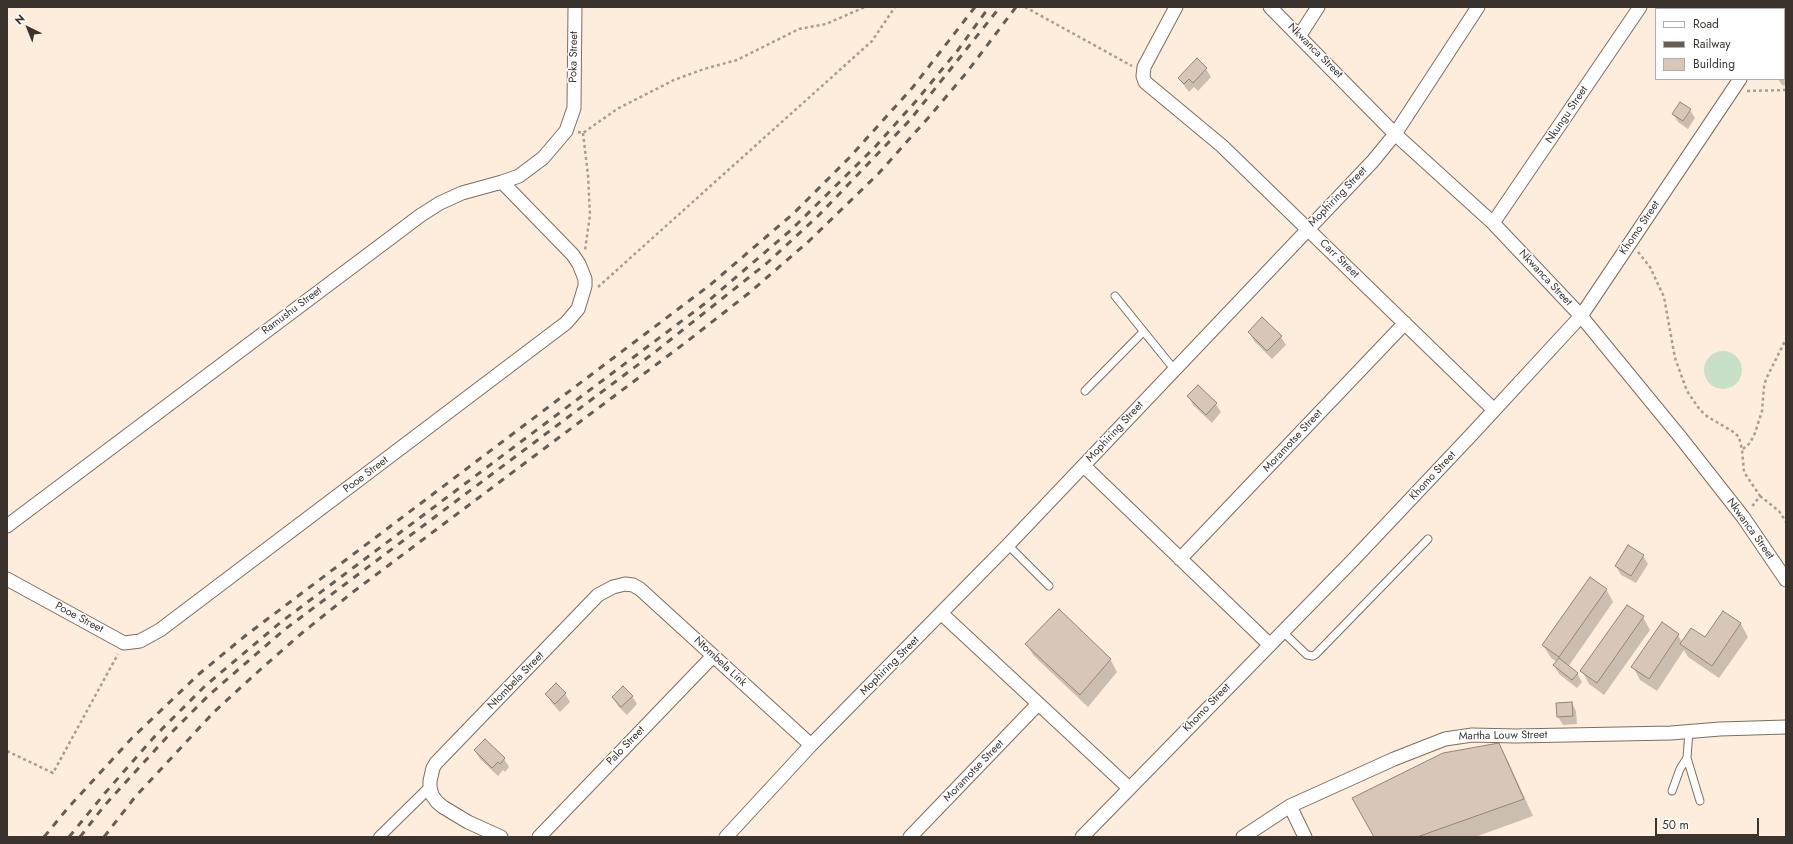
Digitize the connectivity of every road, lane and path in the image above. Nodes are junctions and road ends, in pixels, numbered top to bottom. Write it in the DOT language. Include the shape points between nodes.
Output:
graph roads {
  1 [pos="575,7"];
  2 [pos="865,7"];
  3 [pos="895,7"];
  4 [pos="1025,7"];
  5 [pos="1176,7"];
  6 [pos="1270,7"];
  7 [pos="1318,7"];
  8 [pos="1478,7"];
  9 [pos="1640,7"];
  10 [pos="1300,35"];
  11 [pos="1144,77"];
  12 [pos="1739,80"];
  13 [pos="1786,90"];
  14 [pos="1732,91"];
  15 [pos="574,108"];
  16 [pos="566,131"];
  17 [pos="583,133"];
  18 [pos="1395,134"];
  19 [pos="502,182"];
  20 [pos="1493,223"];
  21 [pos="1308,229"];
  22 [pos="1629,244"];
  23 [pos="583,272"];
  24 [pos="1115,296"];
  25 [pos="581,302"];
  26 [pos="1581,316"];
  27 [pos="1405,323"];
  28 [pos="1143,332"];
  29 [pos="1786,339"];
  30 [pos="1174,369"];
  31 [pos="1085,391"];
  32 [pos="1494,410"];
  33 [pos="1742,450"];
  34 [pos="1084,466"];
  35 [pos="1760,496"];
  36 [pos="1743,517"];
  37 [pos="1786,522"];
  38 [pos="7,526"];
  39 [pos="1428,539"];
  40 [pos="1008,545"];
  41 [pos="1180,559"];
  42 [pos="7,579"];
  43 [pos="1786,580"];
  44 [pos="625,584"];
  45 [pos="1049,586"];
  46 [pos="942,614"];
  47 [pos="1283,632"];
  48 [pos="124,643"];
  49 [pos="1270,645"];
  50 [pos="713,656"];
  51 [pos="1038,704"];
  52 [pos="1786,727"];
  53 [pos="1689,731"];
  54 [pos="811,745"];
  55 [pos="7,751"];
  56 [pos="1687,758"];
  57 [pos="1129,788"];
  58 [pos="431,791"];
  59 [pos="1672,791"];
  60 [pos="1700,800"];
  61 [pos="1290,806"];
  62 [pos="379,837"];
  63 [pos="500,837"];
  64 [pos="539,837"];
  65 [pos="726,837"];
  66 [pos="910,837"];
  67 [pos="1082,837"];
  68 [pos="1243,837"];
  69 [pos="1305,837"];
  1 -- 15 [label="street, Poka Street"];
  2 -- 17 [label="path" via="826,24 799,29 737,60 674,80 617,109"];
  3 -- 25 [label="path" via="872,41"];
  4 -- 11 [label="path"];
  5 -- 11 [label="street"];
  6 -- 10 [label="street, Nkwanca Street"];
  7 -- 10 [label="street"];
  8 -- 18 [label="street, Mophiring Street"];
  9 -- 20 [label="street, Nkungu Street"];
  10 -- 18 [label="street, Nkwanca Street"];
  11 -- 21 [label="street, Carr Street" via="1222,146"];
  12 -- 14 [label="street, Khomo Street"];
  13 -- 14 [label="path"];
  14 -- 22 [label="street, Khomo Street"];
  15 -- 16 [label="street, Ramushu Street"];
  16 -- 17 [label="path"];
  16 -- 19 [label="street, Ramushu Street" via="543,158 530,168"];
  17 -- 23 [label="path" via="590,215"];
  18 -- 20 [label="street, Nkwanca Street"];
  18 -- 21 [label="street, Mophiring Street" via="1373,161"];
  19 -- 23 [label="street, Pooe Street" via="573,254"];
  19 -- 38 [label="street, Ramushu Street" via="462,193 421,215"];
  20 -- 26 [label="street, Nkwanca Street"];
  21 -- 27 [label="street, Carr Street"];
  21 -- 30 [label="street, Mophiring Street"];
  22 -- 26 [label="street, Khomo Street"];
  22 -- 33 [label="path" via="1650,267 1658,282 1667,313 1675,358 1688,391 1700,410 1739,437"];
  23 -- 25 [label="street, Pooe Street"];
  24 -- 28 [label="lane"];
  25 -- 48 [label="street, Pooe Street" via="566,324 160,630 140,641"];
  26 -- 32 [label="street, Khomo Street"];
  26 -- 36 [label="street, Nkwanca Street"];
  27 -- 32 [label="street, Carr Street"];
  27 -- 41 [label="street, Moramotse Street"];
  28 -- 30 [label="lane"];
  28 -- 31 [label="lane"];
  29 -- 33 [label="path" via="1766,379 1756,433"];
  30 -- 34 [label="street, Mophiring Street"];
  32 -- 47 [label="street, Khomo Street"];
  33 -- 35 [label="path" via="1744,472"];
  34 -- 40 [label="street, Mophiring Street"];
  34 -- 41 [label="street"];
  35 -- 36 [label="path"];
  35 -- 37 [label="path" via="1779,511"];
  36 -- 43 [label="street, Nkwanca Street"];
  39 -- 47 [label="lane" via="1313,656 1307,655"];
  40 -- 45 [label="lane"];
  40 -- 46 [label="street, Mophiring Street"];
  41 -- 49 [label="street"];
  42 -- 48 [label="street, Pooe Street"];
  44 -- 50 [label="street, Ntombela Link" via="640,589"];
  44 -- 58 [label="street, Ntombela Street" via="598,595 436,763 431,774"];
  46 -- 51 [label="street"];
  46 -- 54 [label="street, Mophiring Street"];
  47 -- 49 [label="street, Khomo Street"];
  48 -- 55 [label="path" via="54,773"];
  49 -- 57 [label="street, Khomo Street"];
  50 -- 54 [label="street, Ntombela Link"];
  50 -- 64 [label="street, Palo Street"];
  51 -- 57 [label="street"];
  51 -- 66 [label="street, Moramotse Street"];
  52 -- 53 [label="street, Martha Louw Street"];
  53 -- 56 [label="lane"];
  53 -- 61 [label="street, Martha Louw Street" via="1472,735 1445,739"];
  54 -- 65 [label="street, Mophiring Street"];
  56 -- 59 [label="lane"];
  56 -- 60 [label="lane"];
  57 -- 67 [label="street, Khomo Street"];
  58 -- 62 [label="street"];
  58 -- 63 [label="street" via="450,812"];
  61 -- 68 [label="street, Martha Louw Street"];
  61 -- 69 [label="street"];
}
